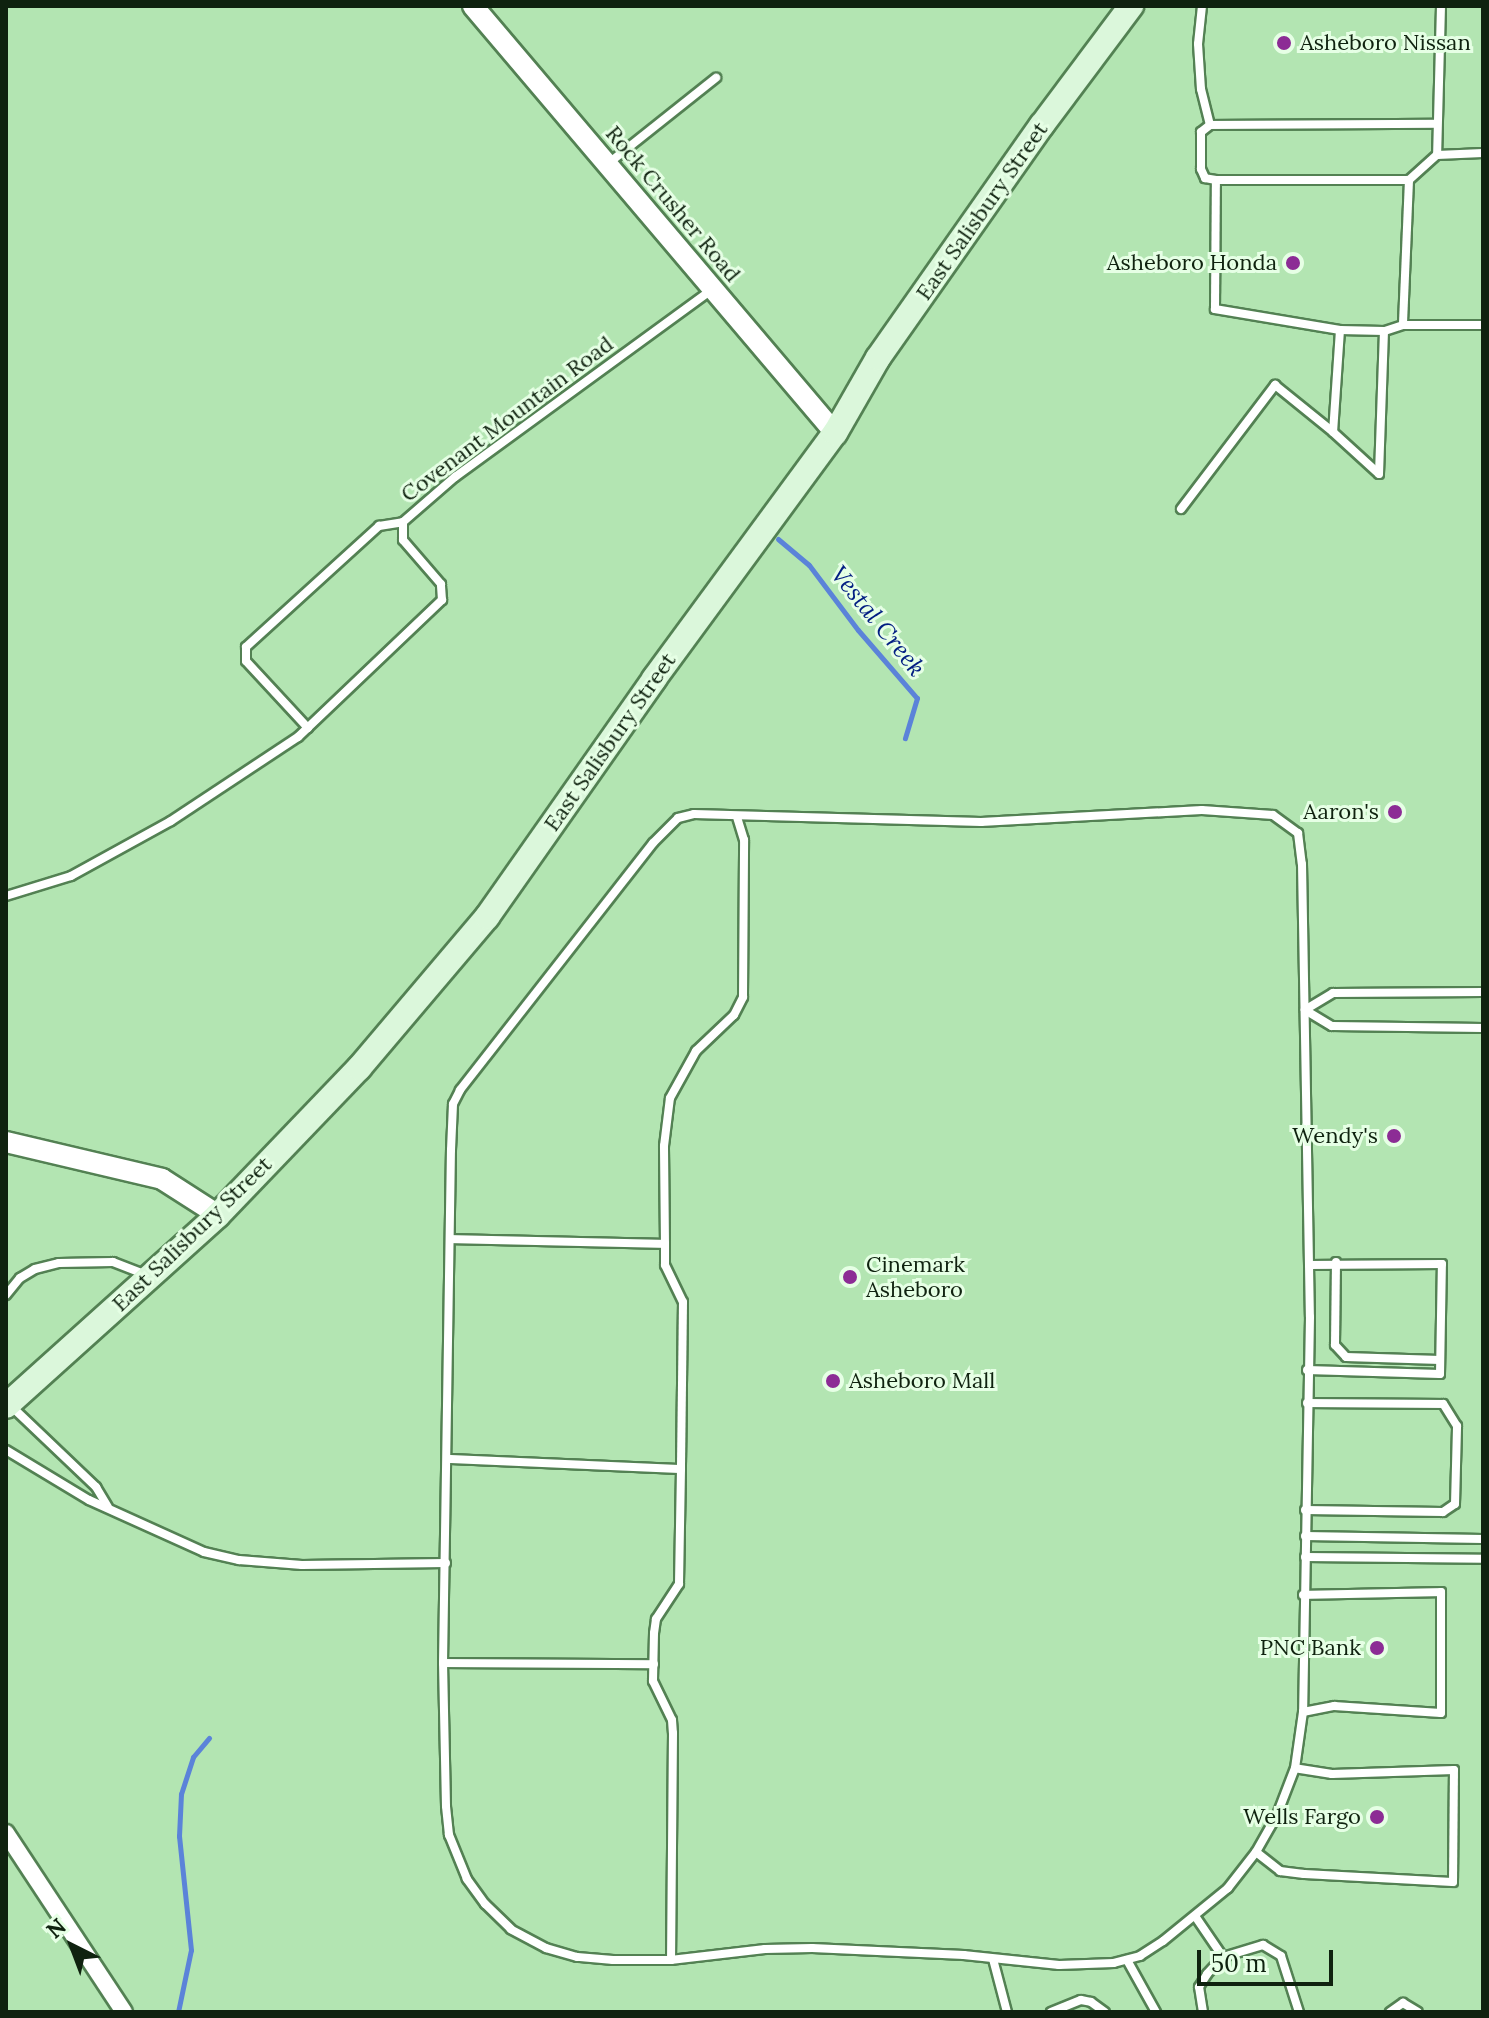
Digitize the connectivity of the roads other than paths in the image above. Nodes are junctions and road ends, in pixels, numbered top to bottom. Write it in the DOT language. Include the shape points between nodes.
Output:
graph roads {
  1 [pos="473,6"];
  2 [pos="1131,6"];
  3 [pos="1202,6"];
  4 [pos="1441,6"];
  5 [pos="716,78"];
  6 [pos="1437,124"];
  7 [pos="1210,125"];
  8 [pos="1483,153"];
  9 [pos="1437,155"];
  10 [pos="608,164"];
  11 [pos="1216,180"];
  12 [pos="1409,180"];
  13 [pos="713,289"];
  14 [pos="1403,325"];
  15 [pos="1483,325"];
  16 [pos="1340,330"];
  17 [pos="1384,331"];
  18 [pos="1333,432"];
  19 [pos="835,433"];
  20 [pos="1181,509"];
  21 [pos="403,522"];
  22 [pos="308,728"];
  23 [pos="737,817"];
  24 [pos="6,896"];
  25 [pos="1483,992"];
  26 [pos="1305,1010"];
  27 [pos="1483,1028"];
  28 [pos="6,1142"];
  29 [pos="218,1215"];
  30 [pos="451,1239"];
  31 [pos="665,1244"];
  32 [pos="1336,1262"];
  33 [pos="1309,1265"];
  34 [pos="152,1277"];
  35 [pos="9,1284"];
  36 [pos="6,1295"];
  37 [pos="1440,1360"];
  38 [pos="1307,1370"];
  39 [pos="1307,1403"];
  40 [pos="7,1405"];
  41 [pos="6,1450"];
  42 [pos="449,1459"];
  43 [pos="681,1469"];
  44 [pos="109,1508"];
  45 [pos="1305,1510"];
  46 [pos="1305,1536"];
  47 [pos="1483,1539"];
  48 [pos="1305,1557"];
  49 [pos="1483,1559"];
  50 [pos="446,1563"];
  51 [pos="1303,1595"];
  52 [pos="443,1663"];
  53 [pos="654,1664"];
  54 [pos="1303,1712"];
  55 [pos="1295,1768"];
  56 [pos="6,1833"];
  57 [pos="1256,1852"];
  58 [pos="1195,1916"];
  59 [pos="1223,1957"];
  60 [pos="993,1959"];
  61 [pos="671,1960"];
  62 [pos="1127,1960"];
  63 [pos="124,2012"];
  64 [pos="1007,2012"];
  65 [pos="1051,2012"];
  66 [pos="1105,2012"];
  67 [pos="1156,2012"];
  68 [pos="1203,2012"];
  69 [pos="1299,2012"];
  70 [pos="1390,2012"];
  71 [pos="1418,2012"];
  1 -- 10 [label="street, Rock Crusher Road"];
  2 -- 19 [label="main road, East Salisbury Street" via="878,358"];
  3 -- 7 [label="lane" via="1201,89"];
  4 -- 6 [label="lane"];
  5 -- 10 [label="lane"];
  6 -- 7 [label="lane"];
  6 -- 9 [label="lane"];
  7 -- 11 [label="lane" via="1201,132 1201,169 1205,178"];
  8 -- 9 [label="lane"];
  9 -- 12 [label="lane"];
  10 -- 13 [label="street, Rock Crusher Road"];
  11 -- 12 [label="lane"];
  11 -- 16 [label="lane" via="1215,309"];
  12 -- 14 [label="lane"];
  13 -- 19 [label="street, Rock Crusher Road"];
  13 -- 21 [label="lane, Covenant Mountain Road" via="492,449"];
  14 -- 15 [label="lane"];
  14 -- 17 [label="lane"];
  16 -- 17 [label="lane"];
  16 -- 18 [label="lane"];
  17 -- 18 [label="lane" via="1379,474"];
  18 -- 20 [label="lane" via="1275,385"];
  19 -- 29 [label="main road, East Salisbury Street" via="487,917 359,1068"];
  21 -- 22 [label="lane, Covenant Mountain Road" via="403,540 441,584 442,600"];
  21 -- 22 [label="lane" via="379,526 246,647 246,661"];
  22 -- 24 [label="lane, Covenant Mountain Road" via="171,821 71,876"];
  23 -- 26 [label="lane" via="981,822 1202,810 1273,815 1298,833"];
  23 -- 30 [label="lane" via="694,814 678,818 662,832 460,1090 452,1117"];
  23 -- 31 [label="lane" via="744,840 743,997 734,1015 696,1051 670,1098 664,1146"];
  25 -- 26 [label="lane" via="1333,993"];
  26 -- 27 [label="lane" via="1332,1026"];
  26 -- 33 [label="lane"];
  28 -- 29 [label="street" via="162,1179"];
  29 -- 34 [label="main road, East Salisbury Street"];
  30 -- 31 [label="lane"];
  30 -- 42 [label="lane"];
  31 -- 43 [label="lane" via="665,1265 683,1302"];
  32 -- 33 [label="lane"];
  32 -- 37 [label="lane" via="1335,1345 1346,1357"];
  32 -- 37 [label="lane" via="1442,1264"];
  33 -- 38 [label="lane"];
  34 -- 35 [label="lane" via="92,1260 35,1269"];
  34 -- 40 [label="main road, East Salisbury Street"];
  35 -- 36 [label="lane"];
  37 -- 38 [label="lane" via="1440,1374"];
  38 -- 39 [label="lane"];
  39 -- 45 [label="lane"];
  39 -- 45 [label="lane" via="1443,1404 1457,1426 1455,1504 1443,1512"];
  40 -- 44 [label="lane" via="96,1487"];
  41 -- 44 [label="lane"];
  42 -- 43 [label="lane"];
  42 -- 50 [label="lane"];
  43 -- 53 [label="lane" via="682,1567 679,1584 656,1619"];
  44 -- 50 [label="lane" via="176,1542 239,1560 302,1565"];
  45 -- 46 [label="lane"];
  46 -- 47 [label="lane"];
  46 -- 48 [label="lane"];
  48 -- 49 [label="lane"];
  48 -- 51 [label="lane"];
  50 -- 52 [label="lane"];
  51 -- 54 [label="lane"];
  51 -- 54 [label="lane" via="1441,1592 1441,1713 1334,1706"];
  52 -- 53 [label="lane"];
  52 -- 61 [label="lane" via="449,1835 467,1879 485,1904 511,1929 546,1948 577,1957"];
  53 -- 61 [label="lane" via="653,1681 673,1733"];
  54 -- 55 [label="lane"];
  55 -- 57 [label="lane"];
  55 -- 57 [label="lane" via="1332,1774 1454,1770 1453,1882 1280,1871"];
  56 -- 63 [label="street"];
  57 -- 58 [label="lane" via="1228,1888"];
  58 -- 59 [label="lane"];
  58 -- 62 [label="lane"];
  59 -- 68 [label="lane" via="1199,1987"];
  59 -- 69 [label="lane" via="1255,1946 1276,1951"];
  60 -- 61 [label="lane" via="812,1948"];
  60 -- 62 [label="lane" via="1059,1965"];
  60 -- 64 [label="lane"];
  62 -- 67 [label="lane"];
  65 -- 66 [label="lane" via="1081,2000"];
  70 -- 71 [label="lane" via="1403,2003"];
}
